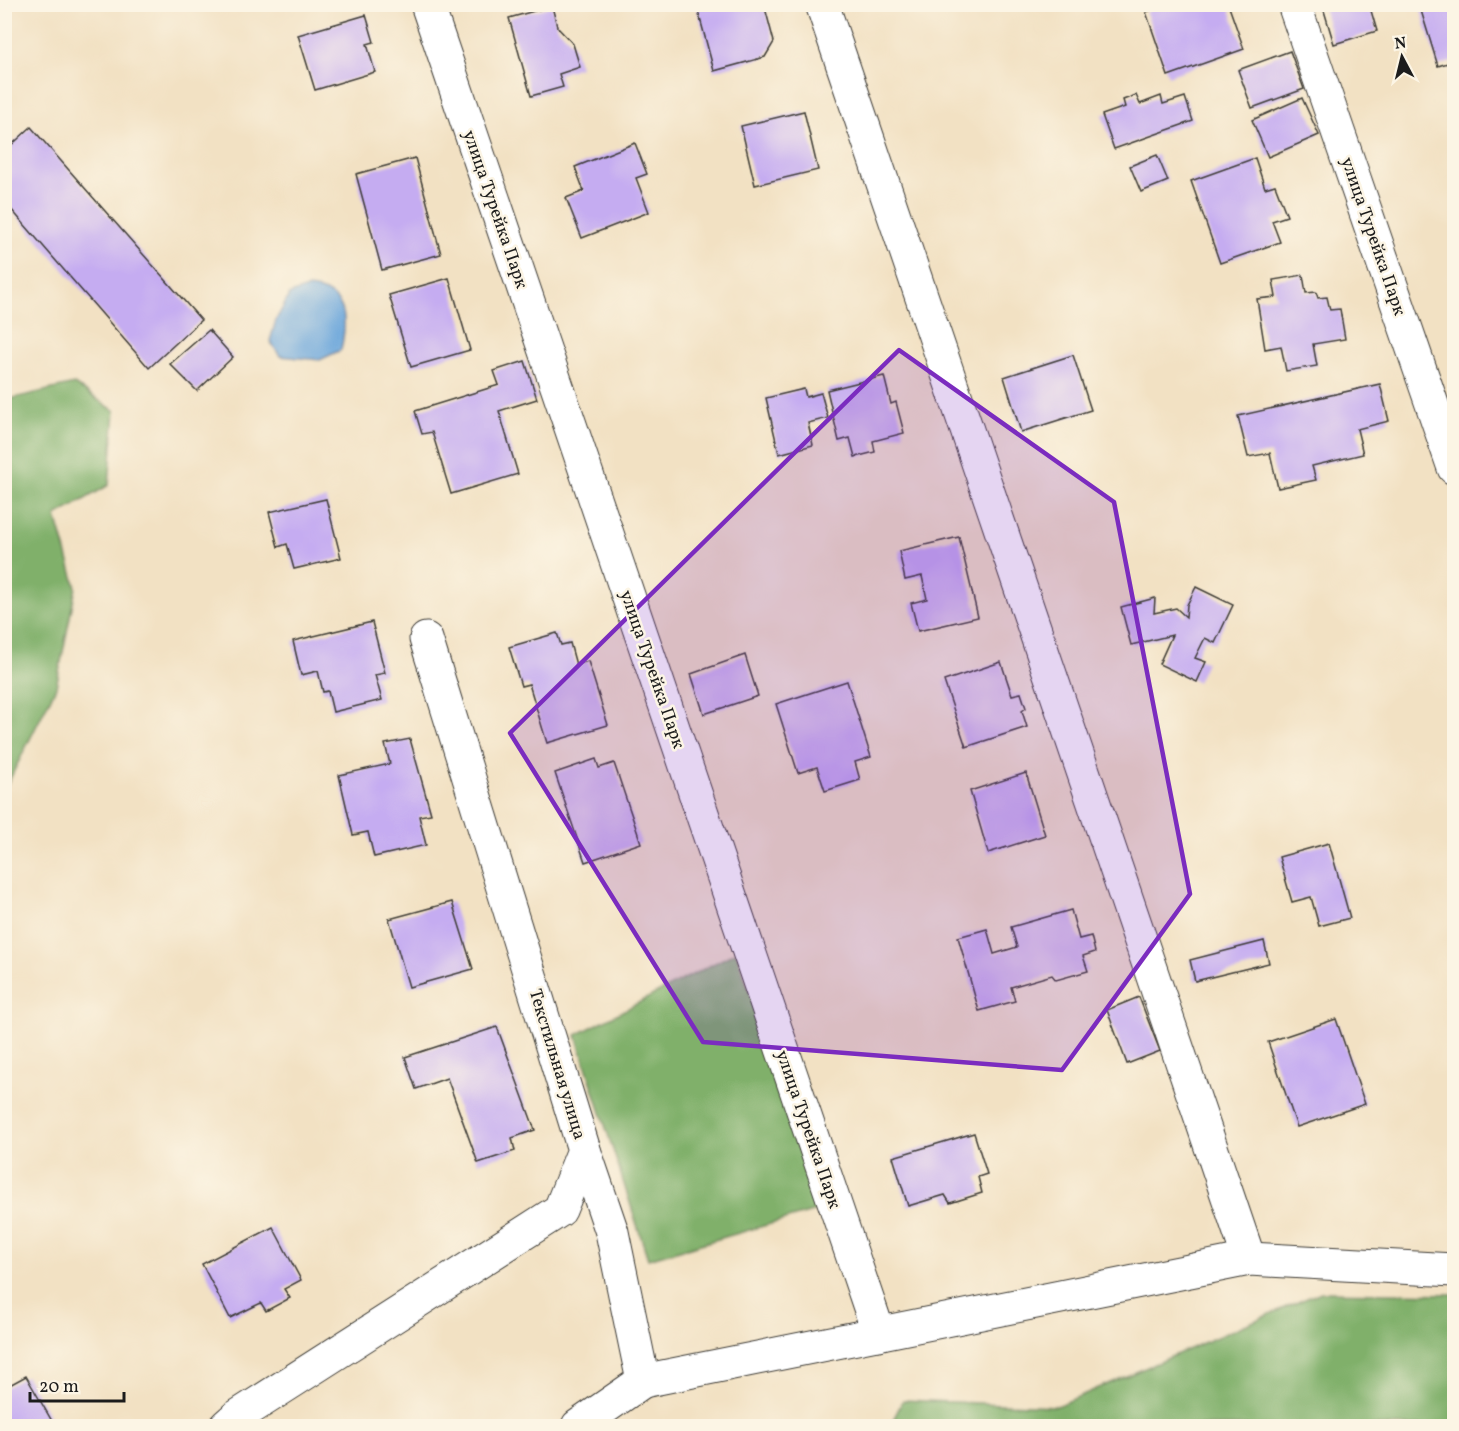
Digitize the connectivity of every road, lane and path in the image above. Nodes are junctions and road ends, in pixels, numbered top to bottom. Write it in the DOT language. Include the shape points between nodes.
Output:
graph roads {
  1 [pos="427,4"];
  2 [pos="822,4"];
  3 [pos="1294,4"];
  4 [pos="1455,468"];
  5 [pos="426,639"];
  6 [pos="584,1150"];
  7 [pos="1249,1259"];
  8 [pos="1455,1270"];
  9 [pos="879,1334"];
  10 [pos="644,1381"];
  11 [pos="226,1426"];
  12 [pos="578,1426"];
  1 -- 9 [label="street, улица Турейка Парк"];
  2 -- 7 [label="street"];
  3 -- 4 [label="street, улица Турейка Парк"];
  5 -- 6 [label="street, Текстильная улица"];
  6 -- 10 [label="street" via="612,1232"];
  6 -- 11 [label="street, Текстильная улица" via="560,1210"];
  7 -- 8 [label="street"];
  7 -- 9 [label="street"];
  9 -- 10 [label="street"];
  10 -- 12 [label="street"];
}
